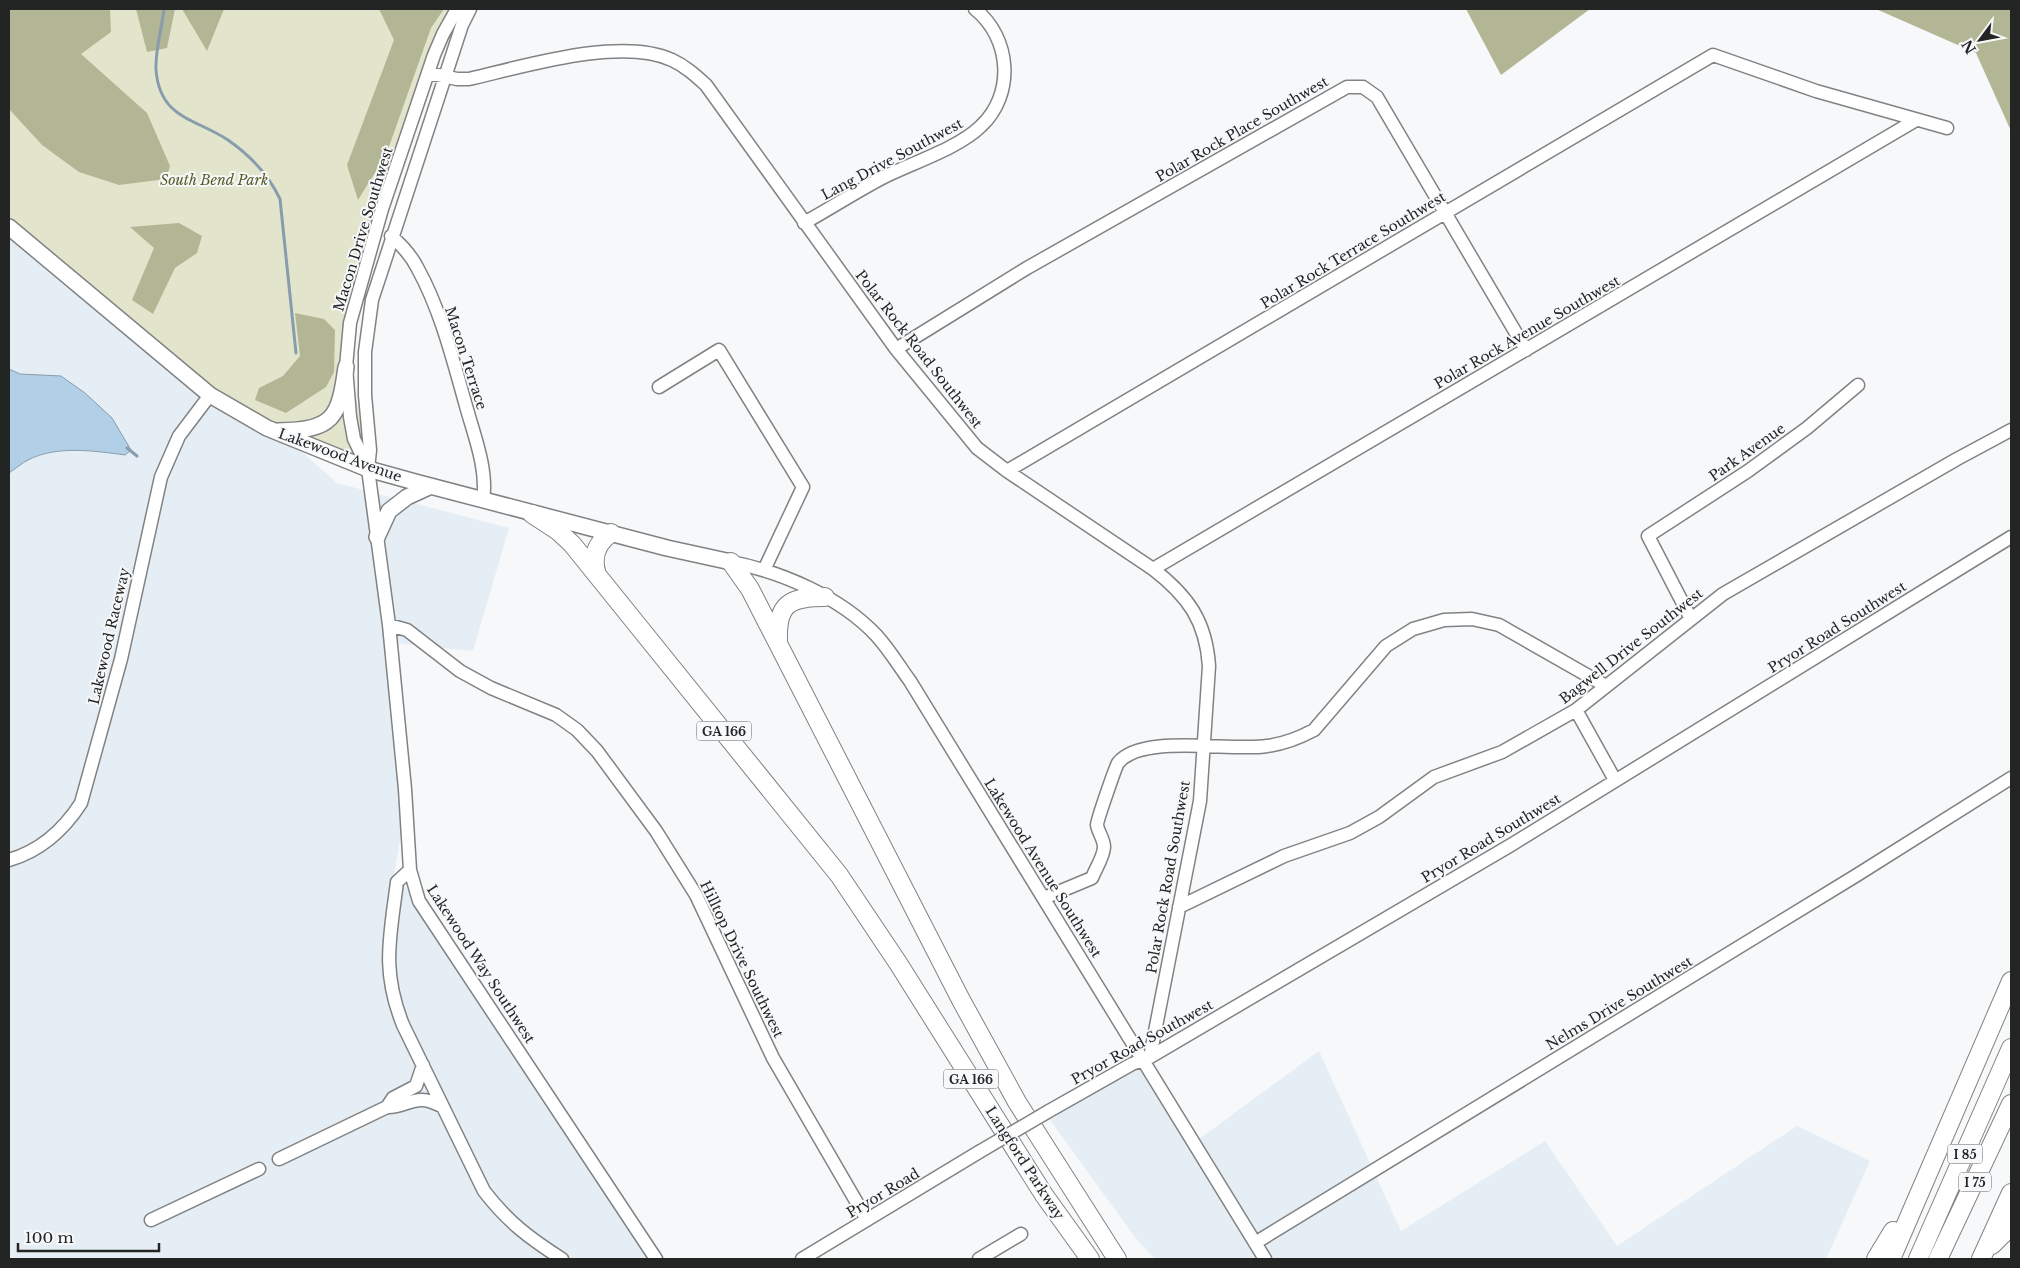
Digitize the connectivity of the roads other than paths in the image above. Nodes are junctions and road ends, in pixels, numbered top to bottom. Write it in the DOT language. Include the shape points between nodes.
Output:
graph roads {
  1 [pos="457,9"];
  2 [pos="470,9"];
  3 [pos="975,9"];
  4 [pos="428,73"];
  5 [pos="444,77"];
  6 [pos="1916,120"];
  7 [pos="1947,128"];
  8 [pos="1446,212"];
  9 [pos="804,223"];
  10 [pos="9,227"];
  11 [pos="391,236"];
  12 [pos="896,349"];
  13 [pos="1526,350"];
  14 [pos="346,367"];
  15 [pos="1858,385"];
  16 [pos="659,387"];
  17 [pos="210,395"];
  18 [pos="2011,430"];
  19 [pos="273,431"];
  20 [pos="368,468"];
  21 [pos="1007,471"];
  22 [pos="430,486"];
  23 [pos="482,500"];
  24 [pos="532,514"];
  25 [pos="611,533"];
  26 [pos="377,537"];
  27 [pos="2011,537"];
  28 [pos="731,562"];
  29 [pos="1153,569"];
  30 [pos="764,570"];
  31 [pos="597,574"];
  32 [pos="825,598"];
  33 [pos="1691,619"];
  34 [pos="389,625"];
  35 [pos="778,641"];
  36 [pos="1606,686"];
  37 [pos="1576,710"];
  38 [pos="1204,745"];
  39 [pos="2011,778"];
  40 [pos="1615,780"];
  41 [pos="9,860"];
  42 [pos="410,870"];
  43 [pos="1044,898"];
  44 [pos="1180,907"];
  45 [pos="2011,981"];
  46 [pos="2011,1048"];
  47 [pos="1146,1058"];
  48 [pos="423,1065"];
  49 [pos="2011,1104"];
  50 [pos="442,1106"];
  51 [pos="387,1107"];
  52 [pos="1938,1150"];
  53 [pos="979,1152"];
  54 [pos="279,1159"];
  55 [pos="260,1168"];
  56 [pos="2011,1194"];
  57 [pos="1044,1195"];
  58 [pos="151,1220"];
  59 [pos="867,1220"];
  60 [pos="2011,1226"];
  61 [pos="1022,1234"];
  62 [pos="1255,1243"];
  63 [pos="1982,1256"];
  64 [pos="562,1259"];
  65 [pos="656,1259"];
  66 [pos="802,1259"];
  67 [pos="979,1259"];
  68 [pos="1081,1259"];
  69 [pos="1090,1259"];
  70 [pos="1117,1259"];
  71 [pos="1265,1259"];
  72 [pos="1876,1259"];
  73 [pos="1891,1259"];
  74 [pos="1918,1259"];
  75 [pos="1938,1259"];
  1 -- 4 [label="street, Macon Drive Southwest"];
  2 -- 5 [label="street"];
  3 -- 9 [label="street, Lang Drive Southwest" via="998,37 1003,53 1003,88 991,115 969,136 883,177"];
  4 -- 5 [label="street, Polar Rock Road Southwest"];
  4 -- 14 [label="street, Macon Drive Southwest" via="356,296"];
  5 -- 9 [label="street, Polar Rock Road Southwest" via="469,79 602,52 642,53 671,59 706,85"];
  5 -- 11 [label="street"];
  6 -- 7 [label="street"];
  6 -- 8 [label="street, Polar Rock Terrace Southwest" via="1816,91 1713,54"];
  6 -- 13 [label="street, Polar Rock Avenue Southwest"];
  8 -- 12 [label="street, Polar Rock Place Southwest" via="1378,96 1363,87 1347,86 1027,268"];
  8 -- 13 [label="street, Polar Rock Place Southwest"];
  8 -- 21 [label="street, Polar Rock Terrace Southwest"];
  9 -- 12 [label="street, Polar Rock Road Southwest"];
  10 -- 17 [label="main road, Lakewood Avenue"];
  11 -- 20 [label="street" via="372,300 365,352"];
  11 -- 23 [label="street, Macon Terrace" via="404,247 417,268 446,336 479,451"];
  12 -- 21 [label="street, Polar Rock Road Southwest" via="977,448"];
  13 -- 29 [label="street, Polar Rock Avenue Southwest"];
  14 -- 19 [label="main road" via="341,401 329,420 310,429"];
  14 -- 20 [label="street, Macon Drive Southwest" via="354,439"];
  15 -- 33 [label="street, Park Avenue" via="1748,471 1648,536"];
  16 -- 30 [label="street" via="719,350 803,487"];
  17 -- 19 [label="main road, Lakewood Avenue"];
  17 -- 41 [label="street, Lakewood Raceway" via="179,436 161,477 121,659 81,803 56,835"];
  18 -- 33 [label="street, Bagwell Drive Southwest" via="1723,594"];
  19 -- 20 [label="main road, Lakewood Avenue"];
  20 -- 22 [label="main road, Lakewood Avenue"];
  20 -- 26 [label="street, Lakewood Way Southwest"];
  21 -- 29 [label="street, Polar Rock Road Southwest"];
  22 -- 23 [label="main road, Lakewood Avenue"];
  22 -- 26 [label="main road" via="390,510"];
  23 -- 24 [label="main road, Lakewood Avenue"];
  24 -- 25 [label="main road, Lakewood Avenue"];
  24 -- 31 [label="highway, GA 166" via="563,536"];
  25 -- 28 [label="main road, Lakewood Avenue"];
  25 -- 31 [label="highway" via="596,550"];
  26 -- 34 [label="street, Lakewood Way Southwest"];
  27 -- 40 [label="street, Pryor Road Southwest"];
  28 -- 30 [label="street, Lakewood Avenue Southwest"];
  28 -- 35 [label="highway, Langford Parkway" via="748,585"];
  29 -- 38 [label="street, Polar Rock Road Southwest" via="1185,598 1204,635 1209,666"];
  30 -- 32 [label="street, Lakewood Avenue Southwest"];
  31 -- 57 [label="highway, Langford Parkway / GA 166" via="833,867 898,963"];
  32 -- 35 [label="highway" via="799,599 784,607 778,622"];
  32 -- 43 [label="street, Lakewood Avenue Southwest" via="864,624 891,654"];
  33 -- 36 [label="street, Bagwell Drive Southwest"];
  34 -- 42 [label="street, Lakewood Way Southwest"];
  34 -- 59 [label="street, Hilltop Drive Southwest" via="407,630 460,671 491,688 556,715 597,750 656,831 696,896 773,1058"];
  35 -- 70 [label="highway, Langford Parkway" via="961,1000 1017,1102"];
  36 -- 37 [label="street, Bagwell Drive Southwest"];
  36 -- 38 [label="street" via="1499,625 1472,619 1444,620 1414,629 1386,646 1314,730 1307,734 1265,747"];
  37 -- 40 [label="street"];
  37 -- 44 [label="street, Bagwell Drive Southwest" via="1502,752 1434,777 1379,817 1350,833 1284,856"];
  38 -- 43 [label="street" via="1152,748 1133,753 1118,764 1097,824 1105,847 1092,878"];
  38 -- 44 [label="street, Polar Rock Road Southwest" via="1200,801"];
  39 -- 62 [label="street, Nelms Drive Southwest"];
  40 -- 47 [label="street, Pryor Road Southwest" via="1502,850"];
  42 -- 48 [label="street" via="397,882 388,958 394,1001"];
  42 -- 65 [label="street, Lakewood Way Southwest" via="416,896"];
  43 -- 47 [label="street, Lakewood Avenue Southwest"];
  44 -- 47 [label="street, Polar Rock Road Southwest"];
  45 -- 52 [label="highway"];
  46 -- 74 [label="highway, I 85"];
  47 -- 53 [label="street, Pryor Road Southwest, bridge"];
  47 -- 62 [label="street, Lakewood Avenue Southwest"];
  48 -- 50 [label="street"];
  48 -- 51 [label="street" via="416,1086 393,1098"];
  49 -- 75 [label="highway, I 75"];
  50 -- 51 [label="street" via="426,1099 397,1108"];
  50 -- 64 [label="street" via="484,1191 502,1215 524,1235"];
  51 -- 54 [label="street"];
  52 -- 72 [label="highway"];
  52 -- 73 [label="highway"];
  53 -- 59 [label="street, Pryor Road"];
  55 -- 58 [label="street"];
  56 -- 63 [label="highway, I 75"];
  57 -- 68 [label="highway"];
  57 -- 69 [label="highway, Langford Parkway / GA 166"];
  59 -- 66 [label="street, Pryor Road"];
  60 -- 63 [label="highway"];
  61 -- 67 [label="street"];
  62 -- 71 [label="street, Lakewood Avenue Southwest"];
}
